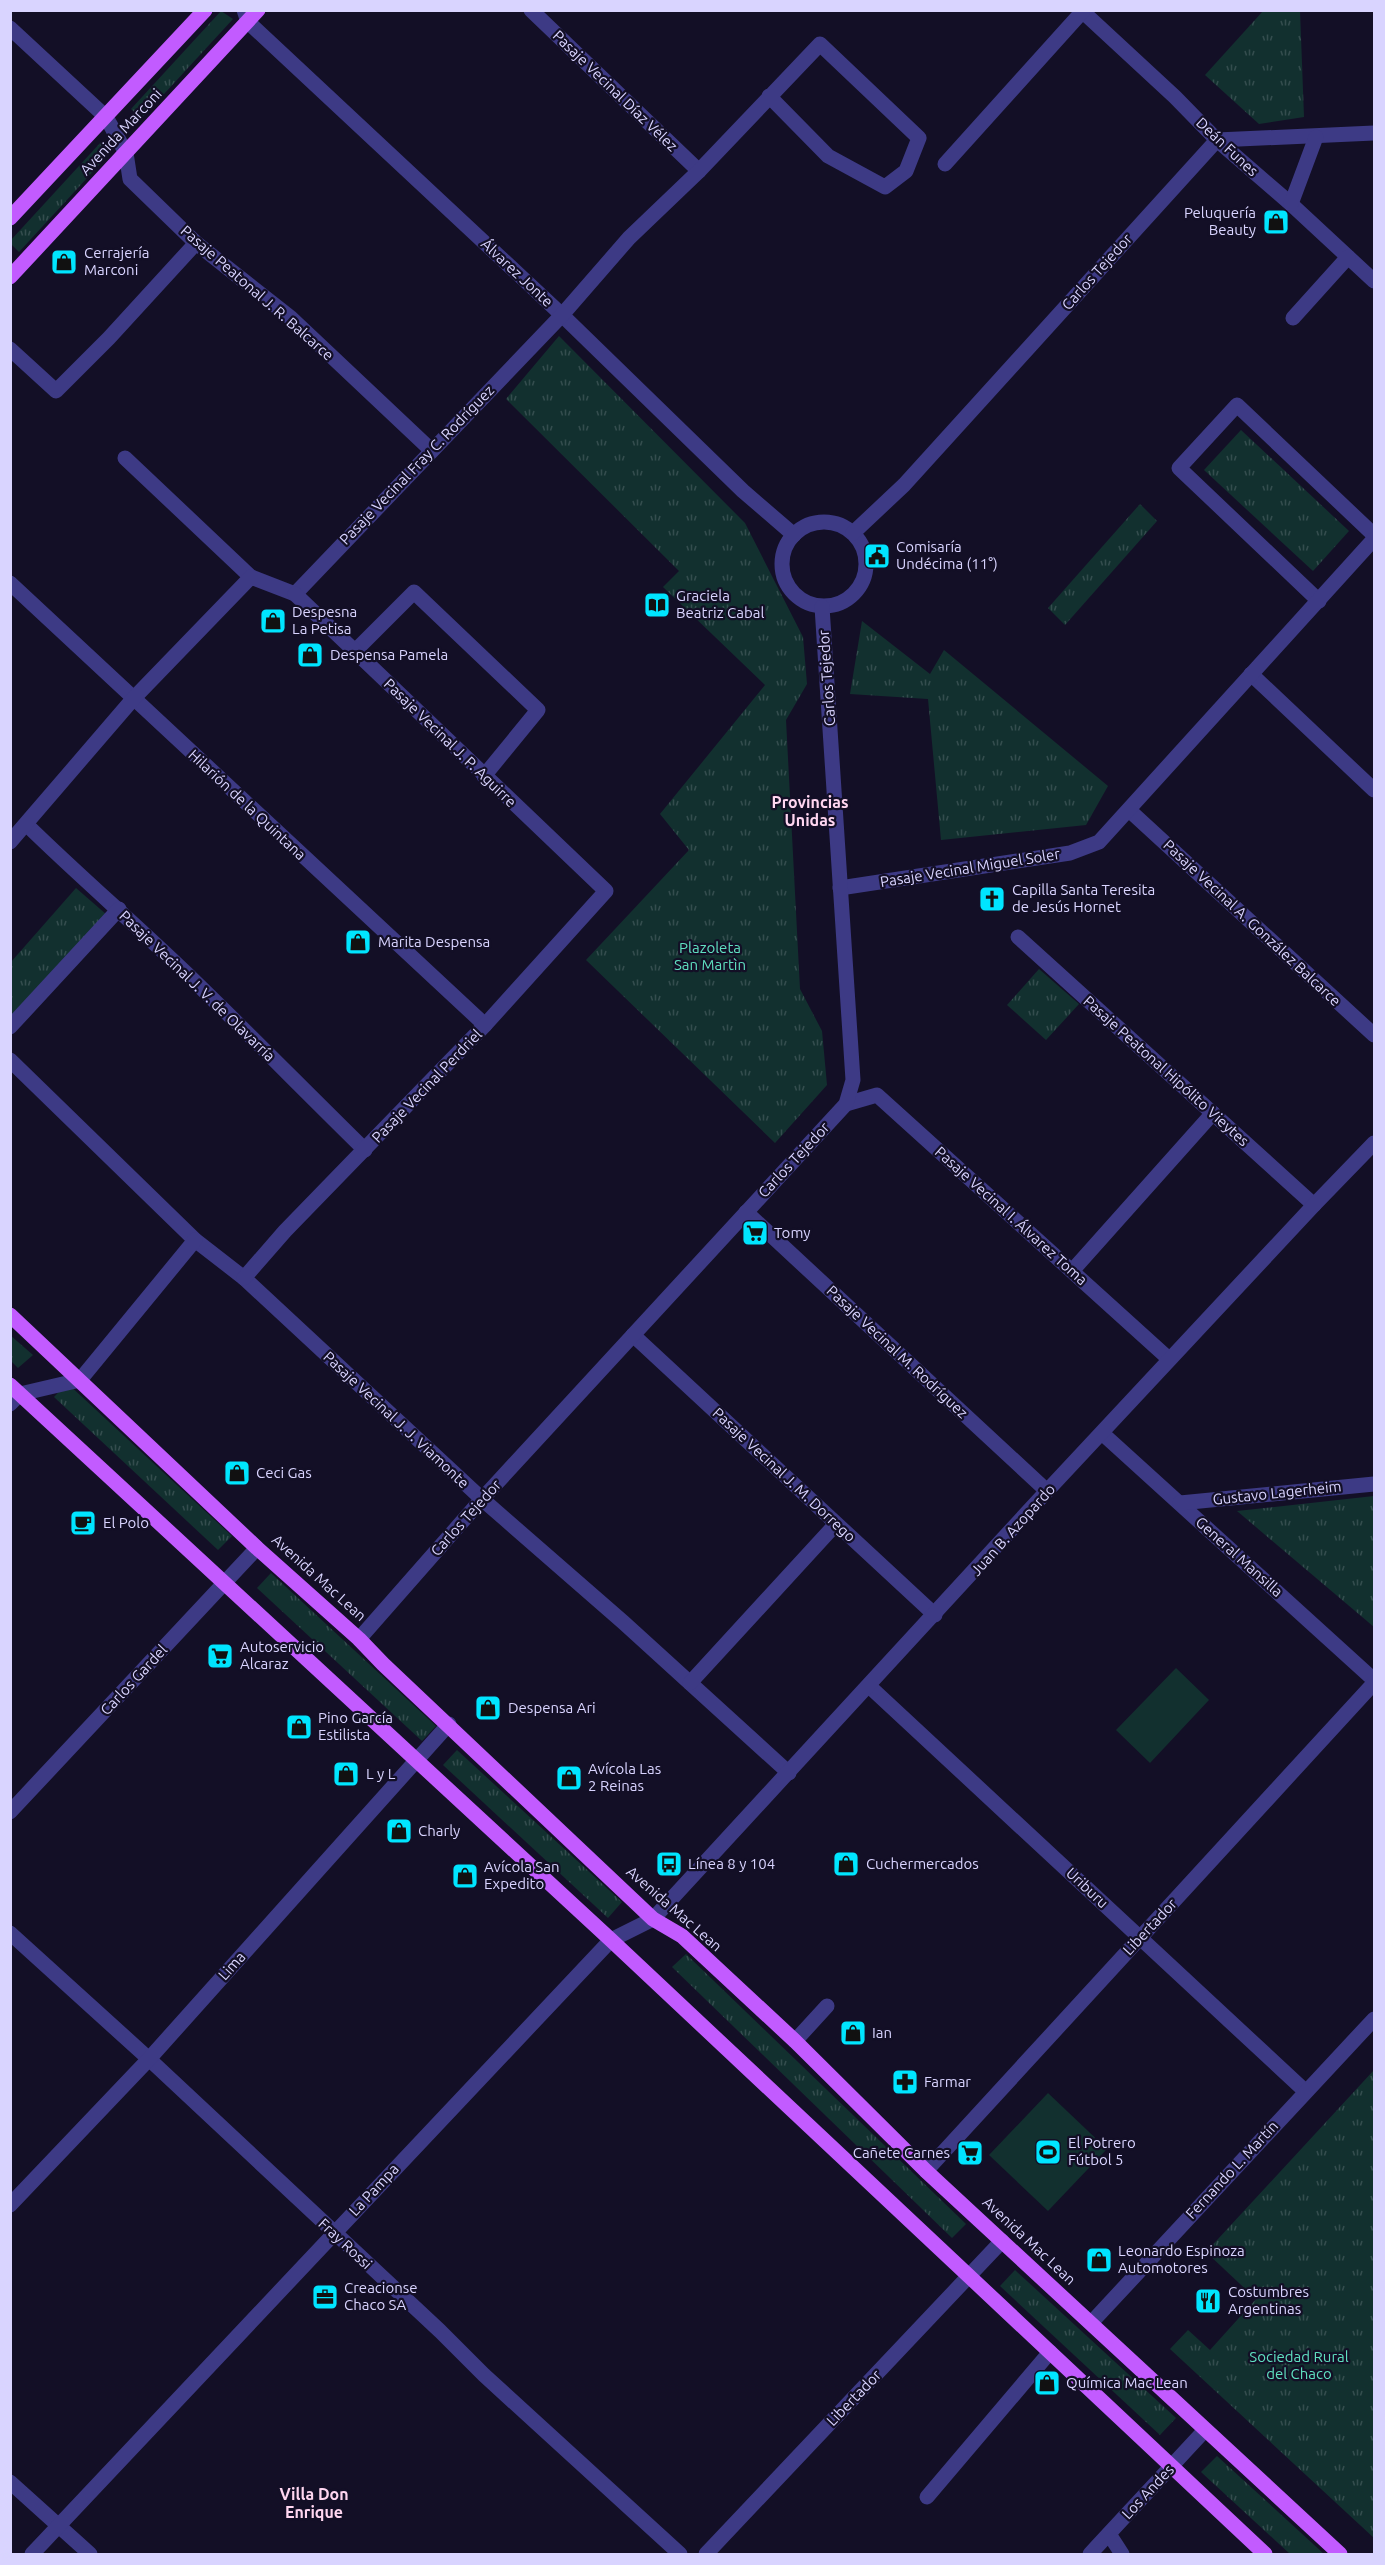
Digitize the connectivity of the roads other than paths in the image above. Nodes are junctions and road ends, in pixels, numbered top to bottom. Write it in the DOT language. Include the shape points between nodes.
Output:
graph roads {
  1 [pos="205,10"];
  2 [pos="531,10"];
  3 [pos="1082,11"];
  4 [pos="250,14"];
  5 [pos="10,28"];
  6 [pos="769,96"];
  7 [pos="106,117"];
  8 [pos="1374,133"];
  9 [pos="1316,136"];
  10 [pos="1217,140"];
  11 [pos="126,153"];
  12 [pos="945,165"];
  13 [pos="699,171"];
  14 [pos="1291,204"];
  15 [pos="10,218"];
  16 [pos="196,243"];
  17 [pos="1348,257"];
  18 [pos="10,277"];
  19 [pos="1374,281"];
  20 [pos="562,315"];
  21 [pos="1293,318"];
  22 [pos="10,349"];
  23 [pos="431,450"];
  24 [pos="125,458"];
  25 [pos="853,533"];
  26 [pos="794,535"];
  27 [pos="1374,537"];
  28 [pos="251,577"];
  29 [pos="10,583"];
  30 [pos="295,594"];
  31 [pos="1319,600"];
  32 [pos="822,607"];
  33 [pos="354,652"];
  34 [pos="1251,674"];
  35 [pos="133,699"];
  36 [pos="484,776"];
  37 [pos="1374,790"];
  38 [pos="1129,810"];
  39 [pos="27,825"];
  40 [pos="10,842"];
  41 [pos="840,888"];
  42 [pos="606,891"];
  43 [pos="119,909"];
  44 [pos="1018,937"];
  45 [pos="485,1025"];
  46 [pos="10,1027"];
  47 [pos="1374,1035"];
  48 [pos="10,1060"];
  49 [pos="846,1104"];
  50 [pos="1213,1113"];
  51 [pos="1374,1143"];
  52 [pos="365,1150"];
  53 [pos="1314,1204"];
  54 [pos="746,1212"];
  55 [pos="195,1240"];
  56 [pos="1072,1271"];
  57 [pos="244,1278"];
  58 [pos="10,1315"];
  59 [pos="633,1335"];
  60 [pos="1169,1359"];
  61 [pos="80,1380"];
  62 [pos="14,1394"];
  63 [pos="1103,1434"];
  64 [pos="1374,1484"];
  65 [pos="1047,1491"];
  66 [pos="482,1499"];
  67 [pos="1180,1503"];
  68 [pos="836,1524"];
  69 [pos="257,1548"];
  70 [pos="225,1582"];
  71 [pos="935,1615"];
  72 [pos="359,1639"];
  73 [pos="1374,1681"];
  74 [pos="690,1683"];
  75 [pos="869,1686"];
  76 [pos="448,1724"];
  77 [pos="416,1759"];
  78 [pos="789,1773"];
  79 [pos="10,1812"];
  80 [pos="654,1919"];
  81 [pos="10,1933"];
  82 [pos="1141,1937"];
  83 [pos="611,1940"];
  84 [pos="827,2006"];
  85 [pos="1374,2019"];
  86 [pos="795,2041"];
  87 [pos="149,2059"];
  88 [pos="1305,2091"];
  89 [pos="926,2171"];
  90 [pos="10,2205"];
  91 [pos="334,2233"];
  92 [pos="1002,2241"];
  93 [pos="970,2277"];
  94 [pos="1091,2324"];
  95 [pos="1050,2352"];
  96 [pos="1205,2430"];
  97 [pos="1170,2468"];
  98 [pos="10,2481"];
  99 [pos="927,2497"];
  100 [pos="59,2525"];
  101 [pos="1109,2534"];
  102 [pos="32,2554"];
  103 [pos="90,2554"];
  104 [pos="680,2554"];
  105 [pos="706,2554"];
  106 [pos="1089,2554"];
  107 [pos="1122,2554"];
  108 [pos="1265,2554"];
  109 [pos="1340,2554"];
  1 -- 7 [label="main road, Avenida Marconi"];
  2 -- 13 [label="street, Pasaje Vecinal Díaz Vélez"];
  3 -- 10 [label="street, Deán Funes"];
  3 -- 12 [label="street"];
  4 -- 11 [label="main road, Avenida Marconi"];
  4 -- 20 [label="street, Álvarez Jonte"];
  5 -- 7 [label="street, Pasaje Peatonal J. R. Balcarce"];
  6 -- 6 [label="street, Pasaje Vecinal Fray C. Rodríguez" via="820,44 919,138 906,171 885,187 828,156"];
  6 -- 13 [label="street, Pasaje Vecinal Fray C. Rodríguez"];
  7 -- 11 [label="street, Pasaje Peatonal J. R. Balcarce"];
  7 -- 15 [label="main road, Avenida Marconi"];
  8 -- 9 [label="street"];
  9 -- 10 [label="street"];
  9 -- 14 [label="street"];
  10 -- 14 [label="street, Deán Funes"];
  10 -- 25 [label="street, Carlos Tejedor" via="904,485"];
  11 -- 16 [label="street, Pasaje Peatonal J. R. Balcarce" via="130,179"];
  11 -- 18 [label="main road, Avenida Marconi"];
  13 -- 20 [label="street, Pasaje Vecinal Fray C. Rodríguez" via="629,238"];
  14 -- 17 [label="street, Deán Funes"];
  16 -- 22 [label="street" via="56,391"];
  16 -- 23 [label="street, Pasaje Peatonal J. R. Balcarce" via="291,318"];
  17 -- 19 [label="street, Deán Funes"];
  17 -- 21 [label="street"];
  20 -- 23 [label="street, Pasaje Vecinal Fray C. Rodríguez"];
  20 -- 26 [label="street, Álvarez Jonte" via="743,491"];
  23 -- 30 [label="street, Pasaje Vecinal Fray C. Rodríguez"];
  24 -- 28 [label="street"];
  25 -- 26 [label="street" via="844,526 823,522"];
  25 -- 32 [label="street" via="865,552 866,575 854,595 834,606"];
  26 -- 32 [label="street" via="783,556 785,580 800,599"];
  27 -- 31 [label="street"];
  27 -- 31 [label="street" via="1237,405 1179,468"];
  28 -- 30 [label="street"];
  28 -- 35 [label="street"];
  29 -- 35 [label="street, Hilarión de la Quintana"];
  30 -- 33 [label="street, Pasaje Vecinal J. P. Aguirre"];
  31 -- 34 [label="street"];
  32 -- 41 [label="street, Carlos Tejedor"];
  33 -- 36 [label="street, Pasaje Vecinal J. P. Aguirre"];
  33 -- 36 [label="street" via="414,592 538,710"];
  34 -- 37 [label="street"];
  34 -- 38 [label="street"];
  35 -- 39 [label="street"];
  35 -- 45 [label="street, Hilarión de la Quintana"];
  36 -- 42 [label="street, Pasaje Vecinal J. P. Aguirre"];
  38 -- 41 [label="street, Pasaje Vecinal Miguel Soler" via="1099,842 1070,852"];
  38 -- 47 [label="street, Pasaje Vecinal A. González Balcarce"];
  39 -- 40 [label="street"];
  39 -- 43 [label="street, Pasaje Vecinal J. V. de Olavarría"];
  41 -- 49 [label="street, Carlos Tejedor" via="853,1080"];
  42 -- 45 [label="street, Pasaje Vecinal Perdriel"];
  43 -- 46 [label="street"];
  43 -- 52 [label="street, Pasaje Vecinal J. V. de Olavarría"];
  44 -- 50 [label="street, Pasaje Peatonal Hipólito Vieytes"];
  45 -- 52 [label="street, Pasaje Vecinal Perdriel"];
  48 -- 55 [label="street, Pasaje Vecinal J. J. Viamonte"];
  49 -- 54 [label="street, Carlos Tejedor"];
  49 -- 56 [label="street, Pasaje Vecinal I. Álvarez Toma" via="877,1095"];
  50 -- 53 [label="street, Pasaje Peatonal Hipólito Vieytes"];
  50 -- 56 [label="street"];
  51 -- 53 [label="street, Juan B. Azopardo"];
  52 -- 57 [label="street, Pasaje Vecinal Perdriel"];
  53 -- 60 [label="street, Juan B. Azopardo"];
  54 -- 59 [label="street, Carlos Tejedor"];
  54 -- 65 [label="street, Pasaje Vecinal M. Rodríguez"];
  55 -- 57 [label="street, Pasaje Vecinal J. J. Viamonte"];
  55 -- 61 [label="street"];
  56 -- 60 [label="street, Pasaje Vecinal I. Álvarez Toma"];
  57 -- 66 [label="street, Pasaje Vecinal J. J. Viamonte"];
  58 -- 61 [label="main road, Avenida Mac Lean"];
  59 -- 66 [label="street, Carlos Tejedor"];
  59 -- 68 [label="street, Pasaje Vecinal J. M. Dorrego"];
  60 -- 63 [label="street, Juan B. Azopardo"];
  61 -- 62 [label="street"];
  61 -- 69 [label="main road, Avenida Mac Lean"];
  62 -- 70 [label="main road"];
  63 -- 65 [label="street, Juan B. Azopardo"];
  63 -- 67 [label="street, General Mansilla"];
  64 -- 67 [label="street, Gustavo Lagerheim"];
  65 -- 71 [label="street, Juan B. Azopardo"];
  66 -- 72 [label="street, Carlos Tejedor"];
  66 -- 74 [label="street, Pasaje Vecinal J. J. Viamonte"];
  67 -- 73 [label="street, General Mansilla"];
  68 -- 71 [label="street, Pasaje Vecinal J. M. Dorrego"];
  68 -- 74 [label="street"];
  69 -- 70 [label="street, Carlos Gardel"];
  69 -- 72 [label="main road, Avenida Mac Lean"];
  70 -- 77 [label="main road"];
  70 -- 79 [label="street, Carlos Gardel"];
  71 -- 75 [label="street, Juan B. Azopardo"];
  72 -- 76 [label="main road, Avenida Mac Lean"];
  73 -- 82 [label="street, Libertador"];
  74 -- 78 [label="street, Pasaje Vecinal J. J. Viamonte"];
  75 -- 78 [label="street, Juan B. Azopardo"];
  75 -- 82 [label="street, Uriburu"];
  76 -- 77 [label="street, Lima"];
  76 -- 80 [label="main road, Avenida Mac Lean"];
  77 -- 83 [label="main road"];
  77 -- 87 [label="street, Lima"];
  78 -- 80 [label="street, Juan B. Azopardo"];
  80 -- 83 [label="street, La Pampa"];
  80 -- 86 [label="main road, Avenida Mac Lean" via="682,1936"];
  81 -- 87 [label="street, Fray Rossi"];
  82 -- 88 [label="street, Uriburu"];
  82 -- 89 [label="street, Libertador"];
  83 -- 91 [label="street, La Pampa"];
  83 -- 93 [label="main road"];
  84 -- 86 [label="street"];
  85 -- 88 [label="street, Fernando L. Martín"];
  86 -- 89 [label="main road, Avenida Mac Lean"];
  87 -- 90 [label="street, Lima"];
  87 -- 91 [label="street, Fray Rossi"];
  88 -- 94 [label="street, Fernando L. Martín"];
  89 -- 92 [label="main road, Avenida Mac Lean"];
  91 -- 100 [label="street, La Pampa"];
  91 -- 104 [label="street, Fray Rossi"];
  92 -- 93 [label="street, Libertador"];
  92 -- 94 [label="main road, Avenida Mac Lean"];
  93 -- 95 [label="main road"];
  93 -- 105 [label="street, Libertador"];
  94 -- 96 [label="main road, Avenida Mac Lean"];
  95 -- 97 [label="main road"];
  95 -- 99 [label="street"];
  96 -- 97 [label="street, Los Andes"];
  96 -- 109 [label="main road, Avenida Mac Lean"];
  97 -- 101 [label="street, Los Andes"];
  97 -- 108 [label="main road"];
  98 -- 100 [label="street"];
  100 -- 102 [label="street, La Pampa"];
  100 -- 103 [label="street"];
  101 -- 106 [label="street, Los Andes"];
  101 -- 107 [label="street"];
}
